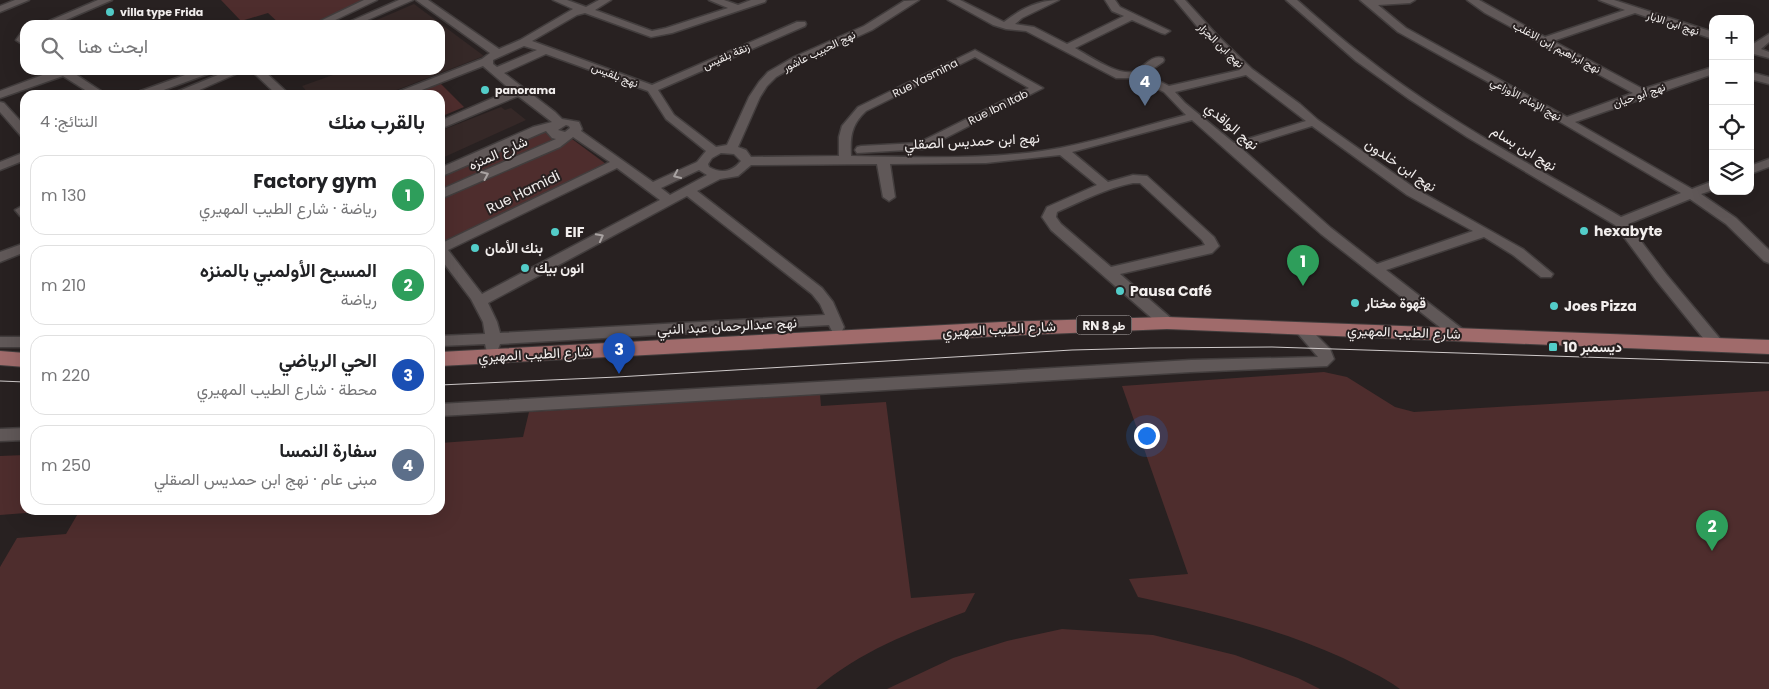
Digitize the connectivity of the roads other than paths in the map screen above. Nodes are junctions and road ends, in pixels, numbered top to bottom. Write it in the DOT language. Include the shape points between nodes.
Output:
graph roads {
  1 [pos="24,0"];
  2 [pos="107,0"];
  3 [pos="372,0"];
  4 [pos="408,0"];
  5 [pos="422,0"];
  6 [pos="558,0"];
  7 [pos="606,0"];
  8 [pos="714,0"];
  9 [pos="761,0"];
  10 [pos="914,0"];
  11 [pos="952,0"];
  12 [pos="1054,0"];
  13 [pos="1110,0"];
  14 [pos="1180,0"];
  15 [pos="1292,0"];
  16 [pos="1410,0"];
  17 [pos="1472,0"];
  18 [pos="1604,0"];
  19 [pos="1367,2"];
  20 [pos="577,6"];
  21 [pos="738,8"];
  22 [pos="0,9"];
  23 [pos="588,10"];
  24 [pos="1635,10"];
  25 [pos="1130,17"];
  26 [pos="57,20"];
  27 [pos="328,20"];
  28 [pos="360,20"];
  29 [pos="801,24"];
  30 [pos="1006,26"];
  31 [pos="1165,31"];
  32 [pos="1709,35"];
  33 [pos="1769,37"];
  34 [pos="1544,41"];
  35 [pos="524,42"];
  36 [pos="1754,48"];
  37 [pos="1066,49"];
  38 [pos="546,50"];
  39 [pos="1754,50"];
  40 [pos="498,53"];
  41 [pos="1769,55"];
  42 [pos="1159,60"];
  43 [pos="487,61"];
  44 [pos="1248,71"];
  45 [pos="1709,71"];
  46 [pos="496,72"];
  47 [pos="52,75"];
  48 [pos="68,75"];
  49 [pos="195,75"];
  50 [pos="228,75"];
  51 [pos="262,75"];
  52 [pos="1137,76"];
  53 [pos="1754,76"];
  54 [pos="1769,81"];
  55 [pos="1037,88"];
  56 [pos="652,89"];
  57 [pos="93,90"];
  58 [pos="153,90"];
  59 [pos="190,90"];
  60 [pos="278,90"];
  61 [pos="412,90"];
  62 [pos="1168,90"];
  63 [pos="520,91"];
  64 [pos="1642,93"];
  65 [pos="0,95"];
  66 [pos="0,105"];
  67 [pos="1194,116"];
  68 [pos="1566,121"];
  69 [pos="1314,122"];
  70 [pos="445,123"];
  71 [pos="557,124"];
  72 [pos="20,127"];
  73 [pos="570,133"];
  74 [pos="1232,148"];
  75 [pos="731,149"];
  76 [pos="1062,150"];
  77 [pos="713,152"];
  78 [pos="845,154"];
  79 [pos="20,158"];
  80 [pos="883,160"];
  81 [pos="747,161"];
  82 [pos="619,162"];
  83 [pos="702,164"];
  84 [pos="1768,165"];
  85 [pos="0,166"];
  86 [pos="1754,169"];
  87 [pos="445,171"];
  88 [pos="717,175"];
  89 [pos="1709,186"];
  90 [pos="653,187"];
  91 [pos="1107,187"];
  92 [pos="688,190"];
  93 [pos="445,193"];
  94 [pos="1690,193"];
  95 [pos="889,197"];
  96 [pos="669,200"];
  97 [pos="1620,222"];
  98 [pos="1485,232"];
  99 [pos="445,247"];
  100 [pos="20,249"];
  101 [pos="445,256"];
  102 [pos="0,257"];
  103 [pos="1769,258"];
  104 [pos="1376,269"];
  105 [pos="1110,272"];
  106 [pos="1546,274"];
  107 [pos="480,301"];
  108 [pos="834,320"];
  109 [pos="1167,324"];
  110 [pos="1300,328"];
  111 [pos="1460,335"];
  112 [pos="845,337"];
  113 [pos="0,342"];
  114 [pos="20,342"];
  115 [pos="445,342"];
  116 [pos="1717,345"];
  117 [pos="1769,347"];
  118 [pos="492,348"];
  119 [pos="0,358"];
  120 [pos="445,358"];
  121 [pos="20,360"];
  122 [pos="445,410"];
  123 [pos="20,434"];
  124 [pos="0,435"];
  1 -- 22 [label="street"];
  2 -- 26 [label="street"];
  3 -- 27 [label="street"];
  4 -- 28 [label="street"];
  5 -- 40 [label="street"];
  6 -- 20 [label="street"];
  7 -- 23 [label="street"];
  8 -- 21 [label="street"];
  9 -- 21 [label="street"];
  10 -- 75 [label="street, نهج الحبيب عاشور" via="868,28 771,76 762,84"];
  11 -- 30 [label="street, نهج الواقدي"];
  12 -- 30 [label="street" via="1018,16"];
  13 -- 25 [label="street" via="1113,8"];
  14 -- 44 [label="street, نهج ابن الجزار" via="1223,50"];
  15 -- 97 [label="street, نهج ابن بسام" via="1360,60 1413,97"];
  16 -- 19 [label="street"];
  17 -- 34 [label="street, نهج ابراهيم إبن الاغلب"];
  18 -- 24 [label="street, نهج ابن الابار"];
  19 -- 68 [label="street, نهج الإمام الأوزاعي" via="1402,30"];
  20 -- 23 [label="street"];
  20 -- 35 [label="street"];
  21 -- 23 [label="street" via="656,34"];
  24 -- 32 [label="street, نهج ابن الابار"];
  24 -- 34 [label="street"];
  25 -- 31 [label="street"];
  25 -- 37 [label="street"];
  29 -- 56 [label="street, زنقة بلقيس"];
  30 -- 37 [label="street, نهج الواقدي" via="1022,26"];
  33 -- 36 [label="street"];
  34 -- 64 [label="street, نهج ابراهيم إبن الاغلب"];
  35 -- 38 [label="street, نهج بلقيس"];
  35 -- 40 [label="street"];
  37 -- 52 [label="street, نهج الواقدي" via="1120,76"];
  38 -- 46 [label="street"];
  38 -- 56 [label="street, نهج بلقيس"];
  39 -- 41 [label="street"];
  40 -- 43 [label="street"];
  42 -- 52 [label="street"];
  43 -- 46 [label="street"];
  43 -- 61 [label="street"];
  44 -- 62 [label="street, نهج ابن الجزار"];
  44 -- 69 [label="street, نهج ابن خلدون"];
  45 -- 64 [label="street, نهج أبو حيان"];
  46 -- 63 [label="street"];
  47 -- 65 [label="street"];
  48 -- 57 [label="street"];
  49 -- 58 [label="street"];
  50 -- 59 [label="street"];
  51 -- 60 [label="street"];
  52 -- 62 [label="street, نهج الواقدي"];
  53 -- 54 [label="street"];
  55 -- 78 [label="street, Rue Ibn Itab" via="920,146"];
  55 -- 78 [label="street, Rue Yasmina" via="975,53 862,110 846,125"];
  56 -- 77 [label="street, نهج بلقيس" via="670,117"];
  62 -- 67 [label="street, نهج الواقدي"];
  63 -- 70 [label="street"];
  63 -- 71 [label="street" via="551,114"];
  64 -- 68 [label="street, نهج أبو حيان"];
  66 -- 72 [label="street"];
  67 -- 74 [label="street, نهج الواقدي"];
  67 -- 76 [label="street, نهج ابن حمديس الصقلي"];
  68 -- 94 [label="street, نهج الإمام الأوزاعي"];
  69 -- 74 [label="street"];
  69 -- 98 [label="street, نهج ابن خلدون" via="1426,201"];
  71 -- 73 [label="street" via="552,128 553,133"];
  71 -- 87 [label="street, شارع المنزه"];
  73 -- 82 [label="street"];
  93 -- 73 [label="street, شارع المنزه, one-way" via="556,144"];
  74 -- 104 [label="street, نهج الواقدي" via="1326,231"];
  75 -- 77 [label="street"];
  75 -- 81 [label="street" via="740,151"];
  76 -- 80 [label="street, نهج ابن حمديس الصقلي" via="1020,157"];
  76 -- 91 [label="street"];
  77 -- 83 [label="street" via="705,157"];
  78 -- 80 [label="street, نهج ابن حمديس الصقلي"];
  78 -- 81 [label="street, نهج ابن حمديس الصقلي"];
  79 -- 85 [label="street"];
  80 -- 95 [label="street"];
  81 -- 88 [label="street" via="737,172"];
  82 -- 90 [label="street"];
  82 -- 99 [label="street, Rue Hamidi"];
  83 -- 88 [label="street" via="709,173"];
  83 -- 90 [label="street, one-way"];
  84 -- 86 [label="street"];
  88 -- 92 [label="street"];
  89 -- 94 [label="street"];
  90 -- 96 [label="street"];
  91 -- 105 [label="street" via="1052,210 1049,217 1056,227"];
  91 -- 105 [label="street" via="1145,180 1207,237 1212,246 1207,250"];
  92 -- 96 [label="street"];
  92 -- 108 [label="street" via="817,291"];
  94 -- 97 [label="street"];
  94 -- 103 [label="street, نهج الإمام الأوزاعي" via="1731,222"];
  107 -- 96 [label="street, one-way"];
  97 -- 116 [label="street, نهج ابن بسام"];
  98 -- 104 [label="street"];
  98 -- 106 [label="street, نهج ابن خلدون" via="1520,252"];
  100 -- 102 [label="street"];
  101 -- 107 [label="street"];
  104 -- 111 [label="street, نهج الواقدي"];
  105 -- 109 [label="street"];
  107 -- 118 [label="street" via="488,310"];
  108 -- 112 [label="street" via="839,333"];
  108 -- 118 [label="street, نهج عبدالرحمان عبد النبي"];
  109 -- 110 [label="main road, شارع الطيب المهيري / RN 8 طو"];
  109 -- 112 [label="main road, شارع الطيب المهيري / RN 8 طو" via="1000,328"];
  110 -- 111 [label="main road, شارع الطيب المهيري / RN 8 طو"];
  110 -- 122 [label="street" via="1325,353 1326,358 1322,362 1162,367"];
  111 -- 116 [label="main road, شارع الطيب المهيري / RN 8 طو"];
  112 -- 118 [label="main road, شارع الطيب المهيري / RN 8 طو"];
  113 -- 114 [label="street"];
  115 -- 118 [label="street, نهج عبدالرحمان عبد النبي"];
  116 -- 117 [label="main road, شارع الطيب المهيري / RN 8 طو"];
  118 -- 120 [label="main road, شارع الطيب المهيري / RN 8 طو"];
  119 -- 121 [label="main road"];
  123 -- 124 [label="street"];
}
